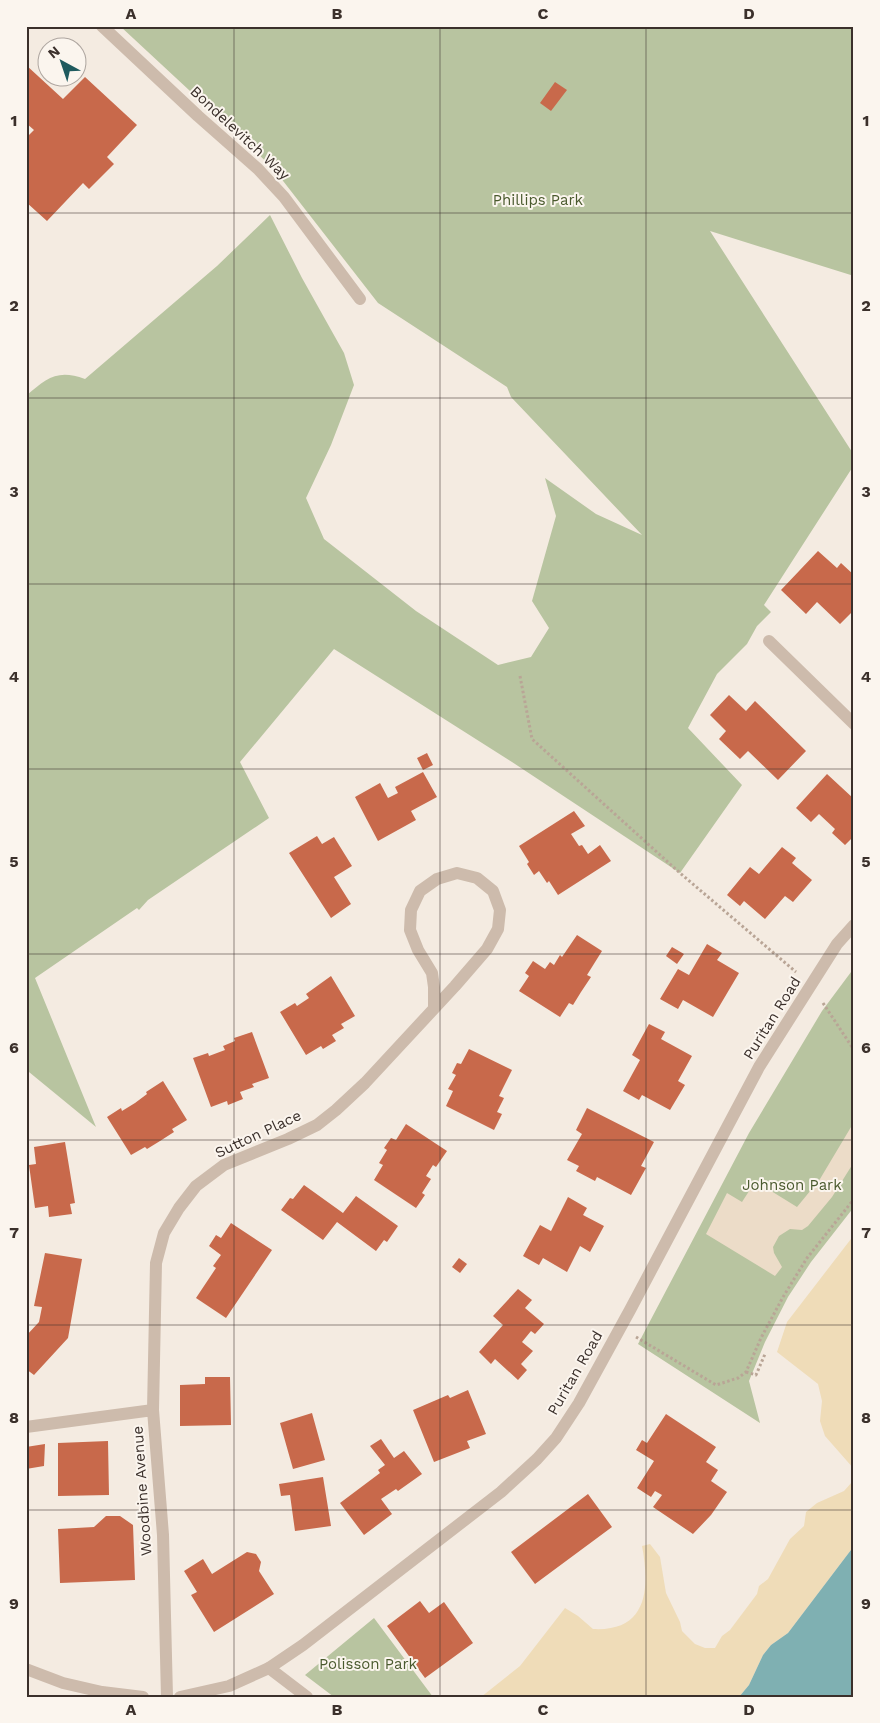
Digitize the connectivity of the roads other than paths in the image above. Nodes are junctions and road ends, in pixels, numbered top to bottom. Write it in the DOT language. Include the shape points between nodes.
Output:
graph roads {
  1 [pos="102,26"];
  2 [pos="360,299"];
  3 [pos="769,642"];
  4 [pos="854,724"];
  5 [pos="854,925"];
  6 [pos="434,1007"];
  7 [pos="153,1410"];
  8 [pos="26,1427"];
  9 [pos="269,1668"];
  10 [pos="26,1670"];
  11 [pos="102,1694"];
  12 [pos="143,1697"];
  13 [pos="167,1697"];
  14 [pos="180,1697"];
  15 [pos="307,1697"];
  1 -- 2 [label="street, Bondelevitch Way" via="258,169 284,197"];
  3 -- 4 [label="street"];
  5 -- 9 [label="street, Puritan Road" via="838,944 760,1067 621,1327 556,1438 501,1492"];
  6 -- 6 [label="street, Sutton Place" via="487,950 498,929 500,910 493,891 476,878 457,873 437,879 420,891 411,910 410,930 432,973"];
  6 -- 7 [label="street, Sutton Place" via="365,1083 317,1125 224,1165 196,1186 179,1208 164,1233 156,1263"];
  7 -- 8 [label="street, Woodbine Avenue"];
  7 -- 13 [label="street, Woodbine Avenue" via="163,1535"];
  9 -- 14 [label="street, Puritan Road" via="229,1686"];
  9 -- 15 [label="street"];
  10 -- 11 [label="street"];
  11 -- 12 [label="street"];
}
